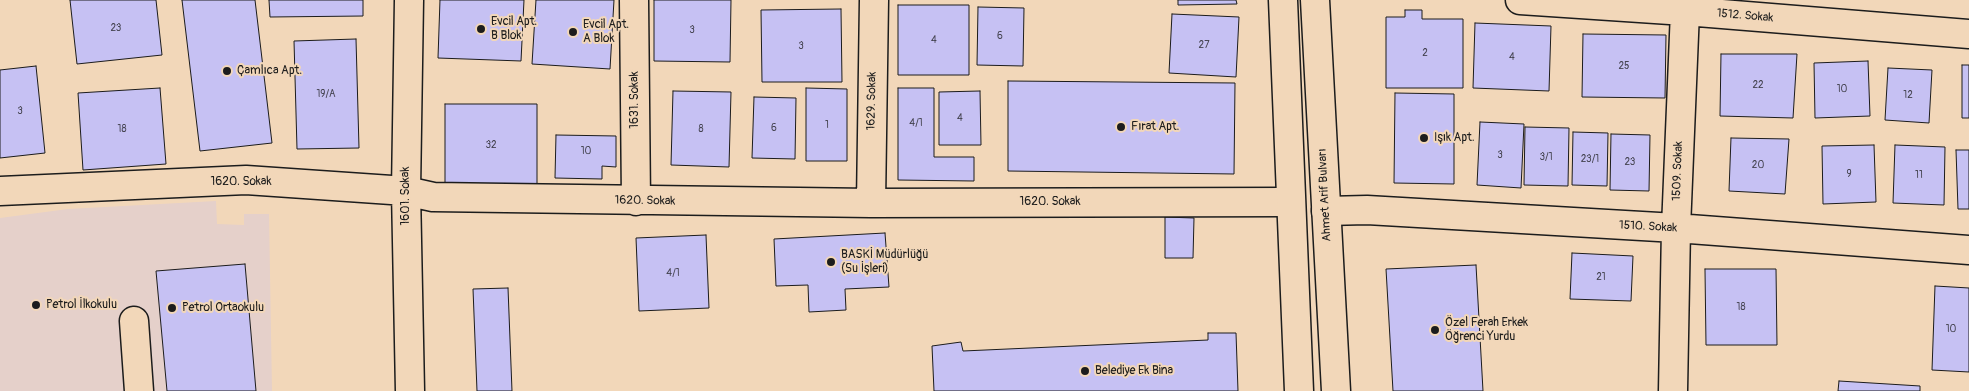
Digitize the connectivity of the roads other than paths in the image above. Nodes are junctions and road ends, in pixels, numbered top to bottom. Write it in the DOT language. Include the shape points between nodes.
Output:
graph roads {
  1 [pos="409,0"];
  2 [pos="634,0"];
  3 [pos="874,0"];
  4 [pos="1283,0"];
  5 [pos="1315,0"];
  6 [pos="1520,0"];
  7 [pos="1685,11"];
  8 [pos="1969,34"];
  9 [pos="0,191"];
  10 [pos="406,191"];
  11 [pos="636,201"];
  12 [pos="1290,202"];
  13 [pos="871,203"];
  14 [pos="1326,211"];
  15 [pos="1676,228"];
  16 [pos="1969,250"];
  17 [pos="134,321"];
  18 [pos="139,391"];
  19 [pos="410,391"];
  20 [pos="1299,391"];
  21 [pos="1336,391"];
  22 [pos="1673,391"];
  1 -- 10 [label="street, 1601. Sokak"];
  2 -- 11 [label="street, 1631. Sokak"];
  3 -- 13 [label="street, 1629. Sokak"];
  4 -- 12 [label="street"];
  5 -- 14 [label="street, Ahmet Arif Bulvarı"];
  6 -- 7 [label="street, 1512. Sokak"];
  7 -- 8 [label="street, 1512. Sokak"];
  7 -- 15 [label="street, 1509. Sokak"];
  9 -- 10 [label="street, 1620. Sokak" via="246,180"];
  10 -- 11 [label="street, 1620. Sokak" via="433,197"];
  10 -- 19 [label="street, 1601. Sokak"];
  11 -- 13 [label="street, 1620. Sokak"];
  12 -- 13 [label="street, 1620. Sokak"];
  12 -- 20 [label="street"];
  14 -- 15 [label="street, 1510. Sokak" via="1367,210"];
  14 -- 21 [label="street, Ahmet Arif Bulvarı"];
  15 -- 16 [label="street, 1510. Sokak"];
  15 -- 22 [label="street, 1509. Sokak"];
  17 -- 18 [label="street"];
}
